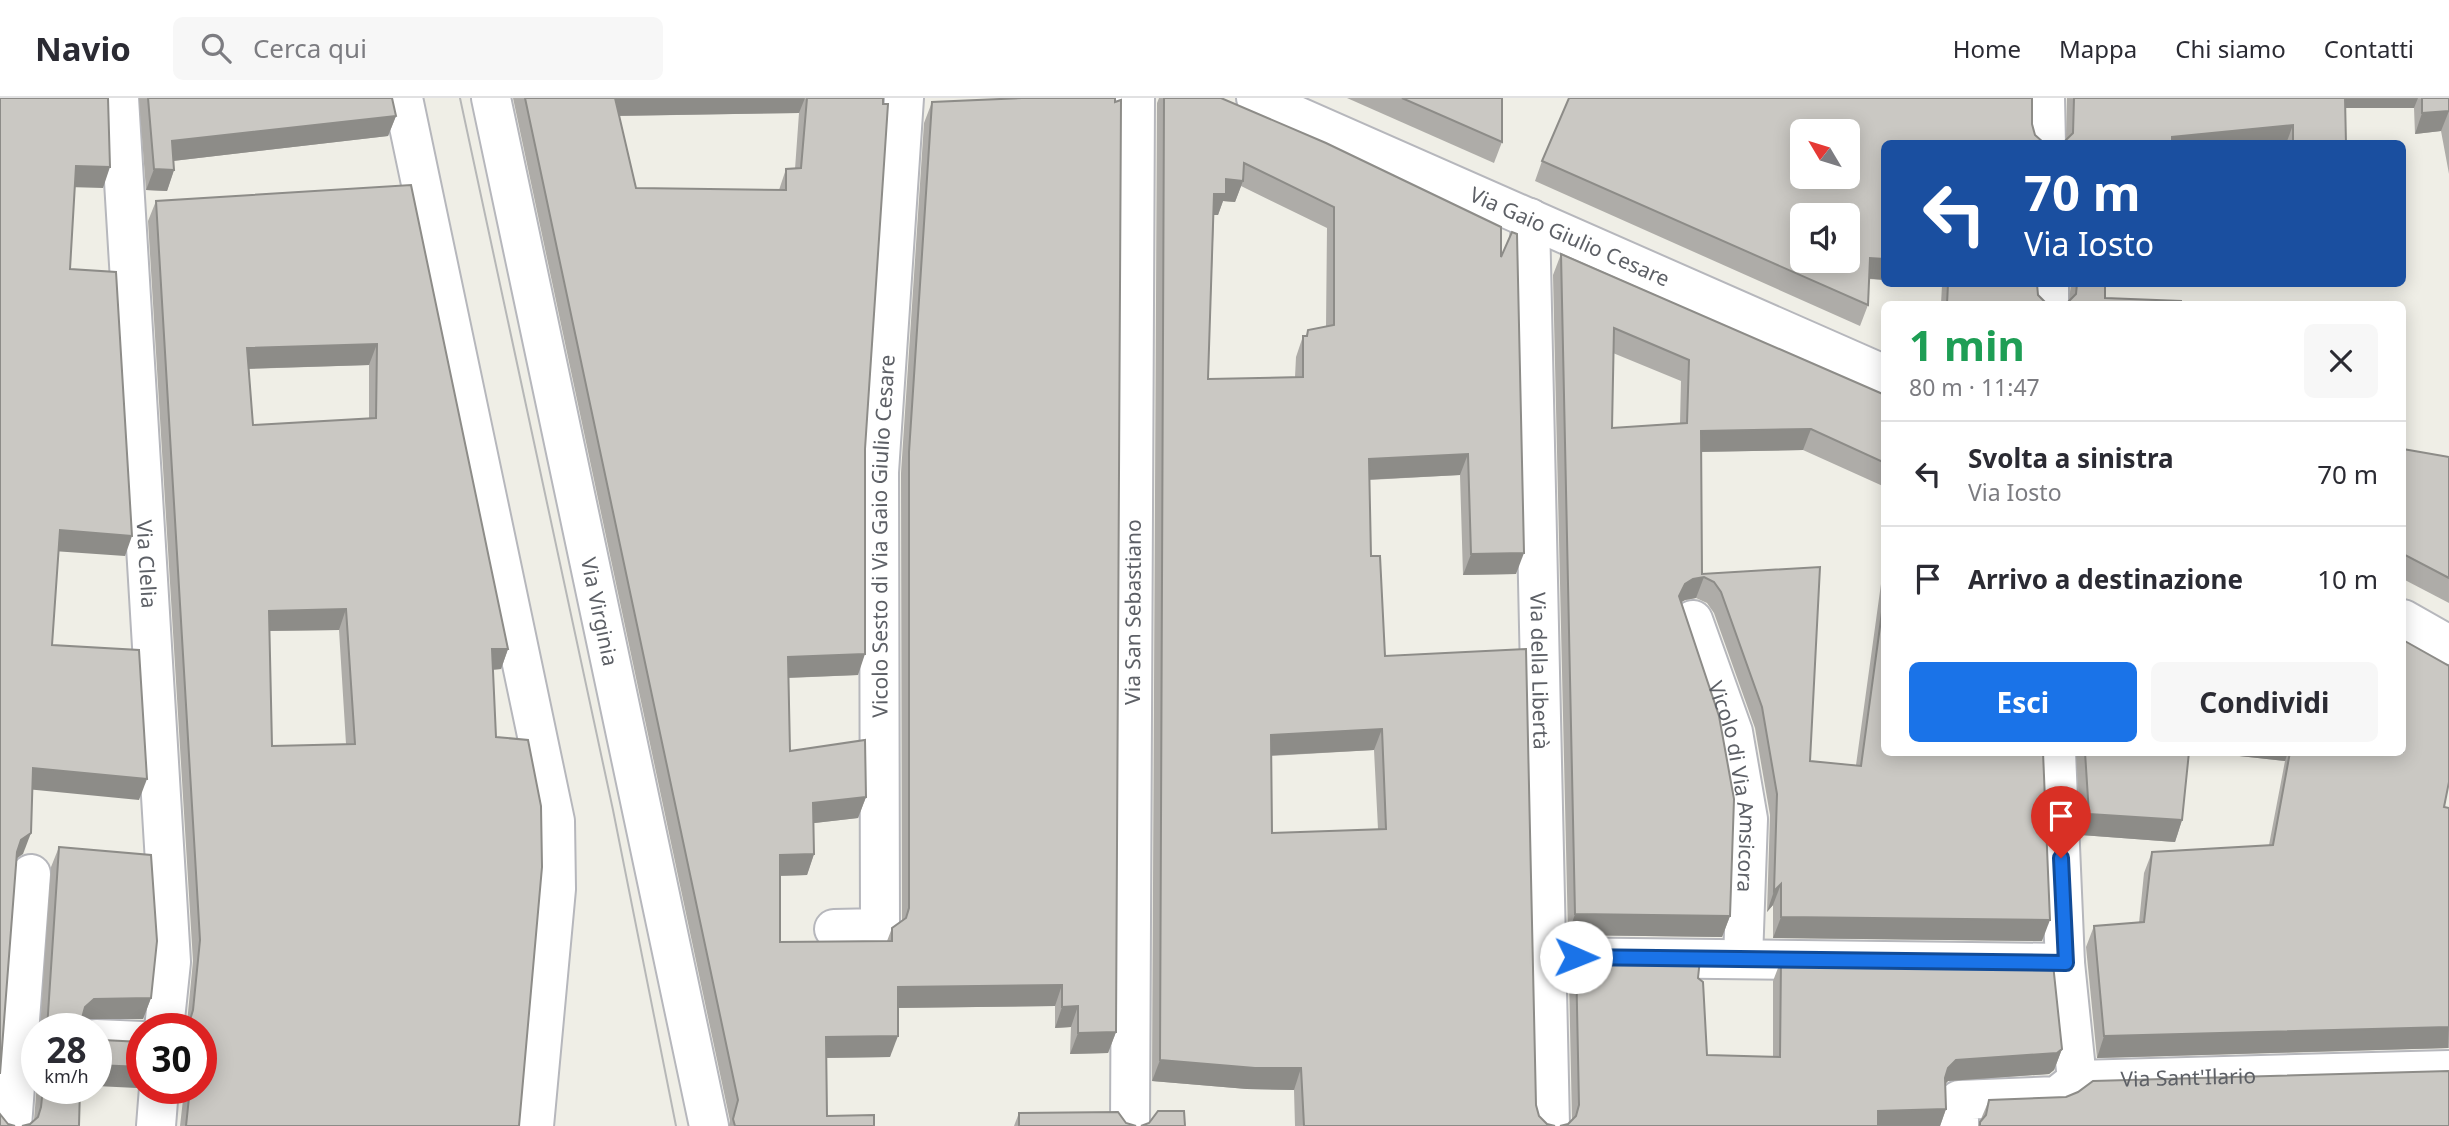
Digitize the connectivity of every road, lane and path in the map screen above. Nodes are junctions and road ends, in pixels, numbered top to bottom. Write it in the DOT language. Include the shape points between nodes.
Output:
graph roads {
  1 [pos="119,98"];
  2 [pos="402,98"];
  3 [pos="491,98"];
  4 [pos="904,98"];
  5 [pos="1135,98"];
  6 [pos="1256,98"];
  7 [pos="2045,98"];
  8 [pos="2046,140"];
  9 [pos="1530,218"];
  10 [pos="1881,373"];
  11 [pos="1693,620"];
  12 [pos="2406,622"];
  13 [pos="2449,645"];
  14 [pos="2056,756"];
  15 [pos="31,874"];
  16 [pos="834,929"];
  17 [pos="1548,957"];
  18 [pos="1743,959"];
  19 [pos="2066,963"];
  20 [pos="28,1013"];
  21 [pos="166,1013"];
  22 [pos="2449,1070"];
  23 [pos="21,1075"];
  24 [pos="2077,1080"];
  25 [pos="158,1104"];
  26 [pos="12,1126"];
  27 [pos="156,1126"];
  28 [pos="534,1126"];
  29 [pos="709,1126"];
  30 [pos="1130,1126"];
  31 [pos="1550,1126"];
  32 [pos="1959,1126"];
  1 -- 21 [label="street, Via Clelia" via="171,962"];
  2 -- 28 [label="street" via="555,821 556,890"];
  3 -- 29 [label="street, Via Virginia"];
  4 -- 16 [label="street, Vicolo Sesto di Via Gaio Giulio Cesare" via="879,472 880,928"];
  5 -- 30 [label="street, Via San Sebastiano"];
  6 -- 9 [label="street, Via Gaio Giulio Cesare"];
  7 -- 8 [label="street"];
  9 -- 10 [label="street, Via Gaio Giulio Cesare"];
  9 -- 17 [label="street, Via della Libertà"];
  11 -- 18 [label="street, Vicolo di Via Amsicora" via="1733,732 1748,819"];
  12 -- 13 [label="street"];
  14 -- 19 [label="street"];
  15 -- 20 [label="street"];
  17 -- 18 [label="street"];
  17 -- 31 [label="street, Via della Libertà"];
  18 -- 19 [label="street"];
  19 -- 24 [label="street"];
  22 -- 24 [label="street, Via Sant'Ilario"];
  23 -- 26 [label="street"];
  24 -- 32 [label="street, Via Sant'Ilario" via="2057,1096 1959,1100"];
  25 -- 27 [label="street"];
}
